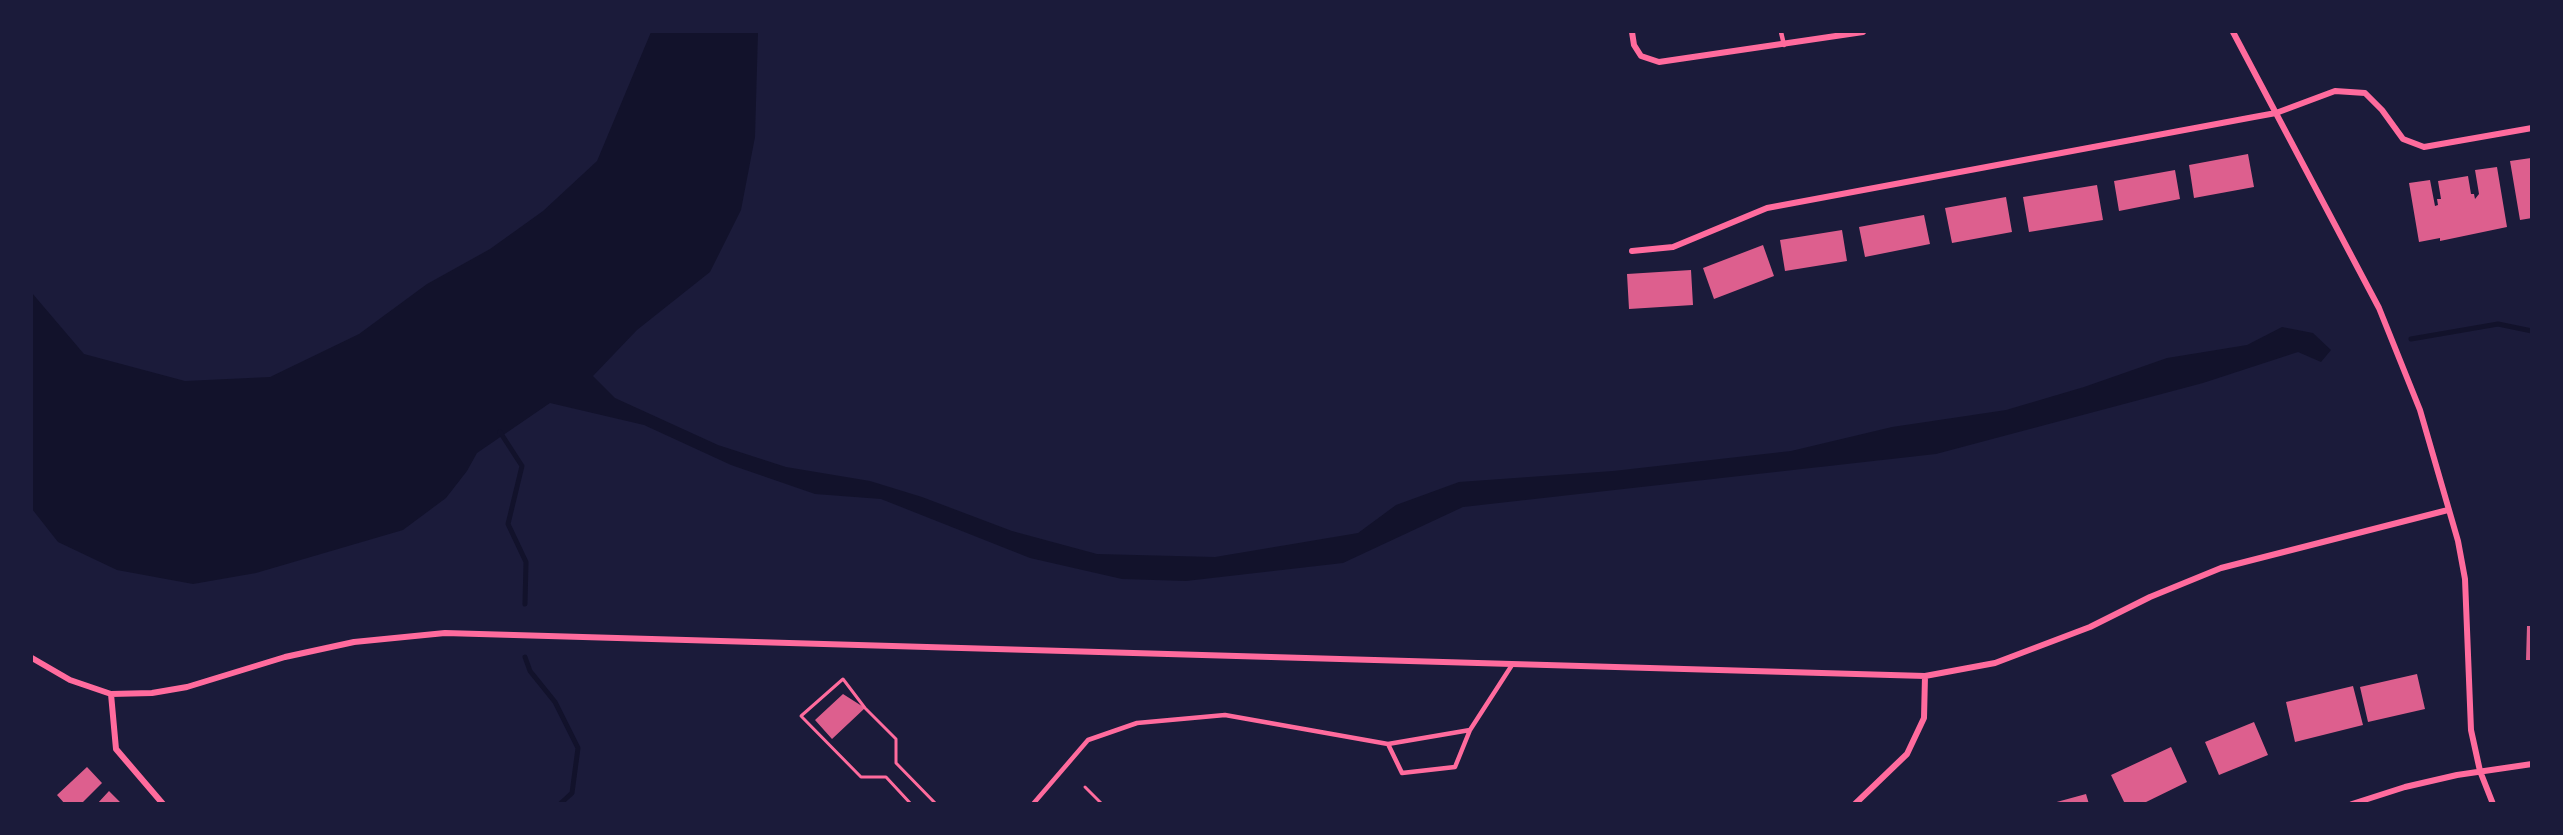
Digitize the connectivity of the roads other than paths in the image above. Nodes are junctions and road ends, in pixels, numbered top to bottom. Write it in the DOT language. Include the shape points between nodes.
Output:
graph roads {
  1 [pos="1632,32"];
  2 [pos="1781,32"];
  3 [pos="1863,32"];
  4 [pos="2233,32"];
  5 [pos="1836,34"];
  6 [pos="1784,45"];
  7 [pos="2276,113"];
  8 [pos="2532,128"];
  9 [pos="1632,250"];
  10 [pos="2448,510"];
  11 [pos="32,658"];
  12 [pos="1512,665"];
  13 [pos="1926,676"];
  14 [pos="111,694"];
  15 [pos="1470,730"];
  16 [pos="1388,744"];
  17 [pos="2532,764"];
  18 [pos="2480,771"];
  19 [pos="163,804"];
  20 [pos="1034,804"];
  21 [pos="1855,804"];
  22 [pos="2352,804"];
  23 [pos="2493,804"];
  1 -- 6 [label="street" via="1641,56 1659,62"];
  2 -- 6 [label="lane"];
  3 -- 5 [label="street"];
  4 -- 7 [label="street"];
  5 -- 6 [label="street"];
  7 -- 8 [label="street" via="2335,91 2365,93 2403,139 2424,147"];
  7 -- 9 [label="street" via="1767,208 1673,247"];
  7 -- 10 [label="street" via="2392,335 2420,410"];
  10 -- 13 [label="street" via="2221,568 2090,627 1995,663"];
  10 -- 18 [label="street" via="2465,579 2469,704"];
  11 -- 14 [label="street" via="70,680"];
  12 -- 13 [label="street"];
  12 -- 14 [label="street" via="445,633 354,642 285,657 187,687"];
  12 -- 15 [label="lane"];
  13 -- 21 [label="street" via="1924,718 1908,754"];
  14 -- 19 [label="street" via="116,749"];
  15 -- 16 [label="lane"];
  15 -- 16 [label="lane" via="1455,767 1402,773"];
  16 -- 20 [label="lane" via="1225,715 1137,723 1088,740"];
  17 -- 18 [label="street"];
  18 -- 22 [label="street" via="2405,787"];
  18 -- 23 [label="street"];
}
